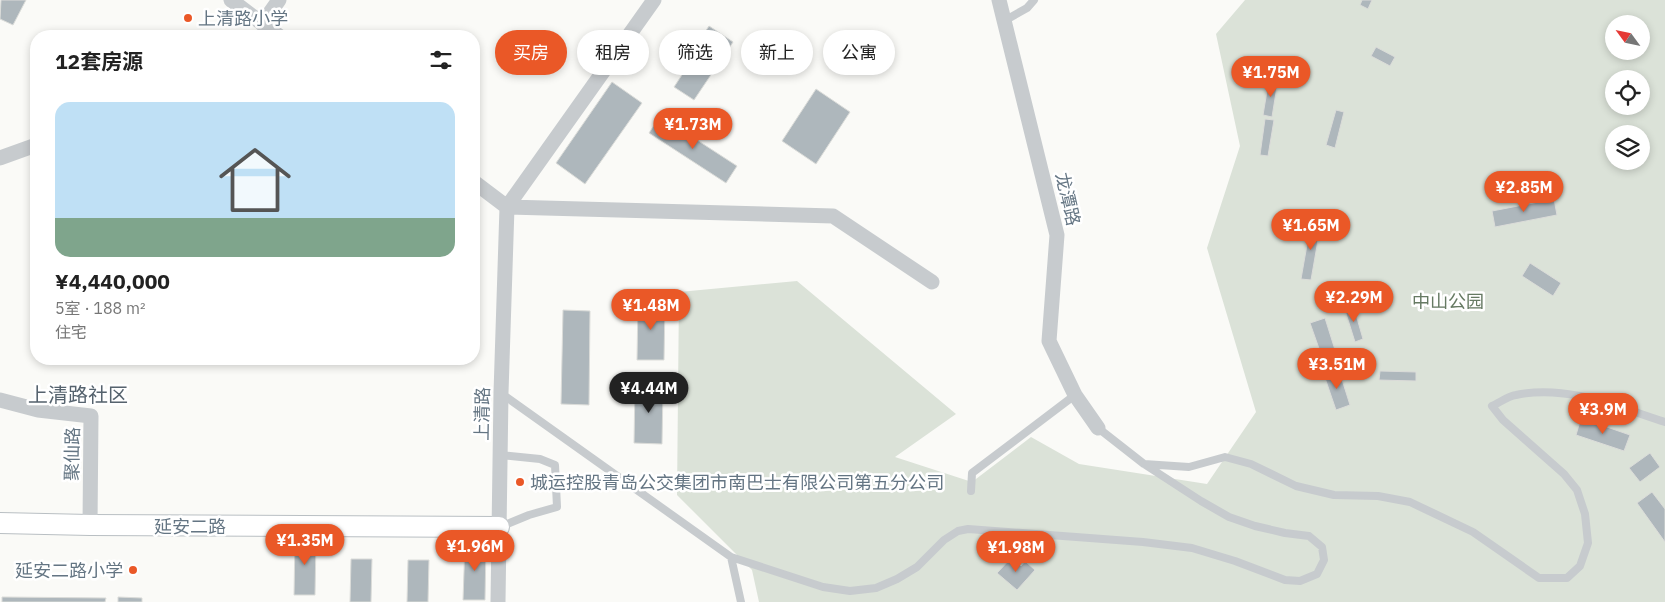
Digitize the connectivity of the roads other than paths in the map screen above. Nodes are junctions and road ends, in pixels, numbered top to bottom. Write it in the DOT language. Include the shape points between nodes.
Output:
graph roads {
  1 [pos="230,0"];
  2 [pos="280,0"];
  3 [pos="654,0"];
  4 [pos="999,0"];
  5 [pos="1034,0"];
  6 [pos="1004,21"];
  7 [pos="262,24"];
  8 [pos="270,30"];
  9 [pos="30,147"];
  10 [pos="0,158"];
  11 [pos="480,187"];
  12 [pos="507,207"];
  13 [pos="932,282"];
  14 [pos="501,393"];
  15 [pos="1075,395"];
  16 [pos="0,400"];
  17 [pos="1665,422"];
  18 [pos="1098,428"];
  19 [pos="500,455"];
  20 [pos="1144,464"];
  21 [pos="971,491"];
  22 [pos="0,523"];
  23 [pos="90,526"];
  24 [pos="499,527"];
  25 [pos="731,557"];
  26 [pos="498,602"];
  27 [pos="741,602"];
  1 -- 7 [label="street"];
  2 -- 7 [label="street"];
  3 -- 12 [label="street"];
  4 -- 6 [label="street, 龙潭路"];
  5 -- 6 [label="lane" via="1028,8"];
  6 -- 15 [label="street, 龙潭路" via="1057,235 1049,341"];
  7 -- 8 [label="street"];
  9 -- 10 [label="street"];
  11 -- 12 [label="street"];
  12 -- 13 [label="street" via="833,216"];
  12 -- 14 [label="street, 上清路"];
  14 -- 19 [label="street, 上清路"];
  14 -- 25 [label="lane"];
  15 -- 18 [label="street, 龙潭路"];
  15 -- 21 [label="lane" via="972,473"];
  16 -- 23 [label="street, 聚仙路" via="38,410 91,416"];
  17 -- 20 [label="lane" via="1581,395 1542,392 1514,395 1492,406 1502,420 1564,474 1577,490 1585,514 1588,543 1580,566 1567,578 1539,578 1473,532 1410,502 1378,496 1334,495 1296,486 1251,464 1225,457 1189,467"];
  18 -- 20 [label="lane"];
  19 -- 24 [label="street, 上清路"];
  19 -- 24 [label="lane" via="555,465 557,507"];
  20 -- 25 [label="lane" via="1229,517 1255,526 1309,536 1322,547 1324,560 1317,574 1300,580 1285,580 1192,548 968,529 944,540 917,568 876,588 850,591 823,587"];
  22 -- 23 [label="street, 延安二路"];
  23 -- 24 [label="street, 延安二路"];
  24 -- 26 [label="street, 上清路"];
  25 -- 27 [label="lane"];
}
